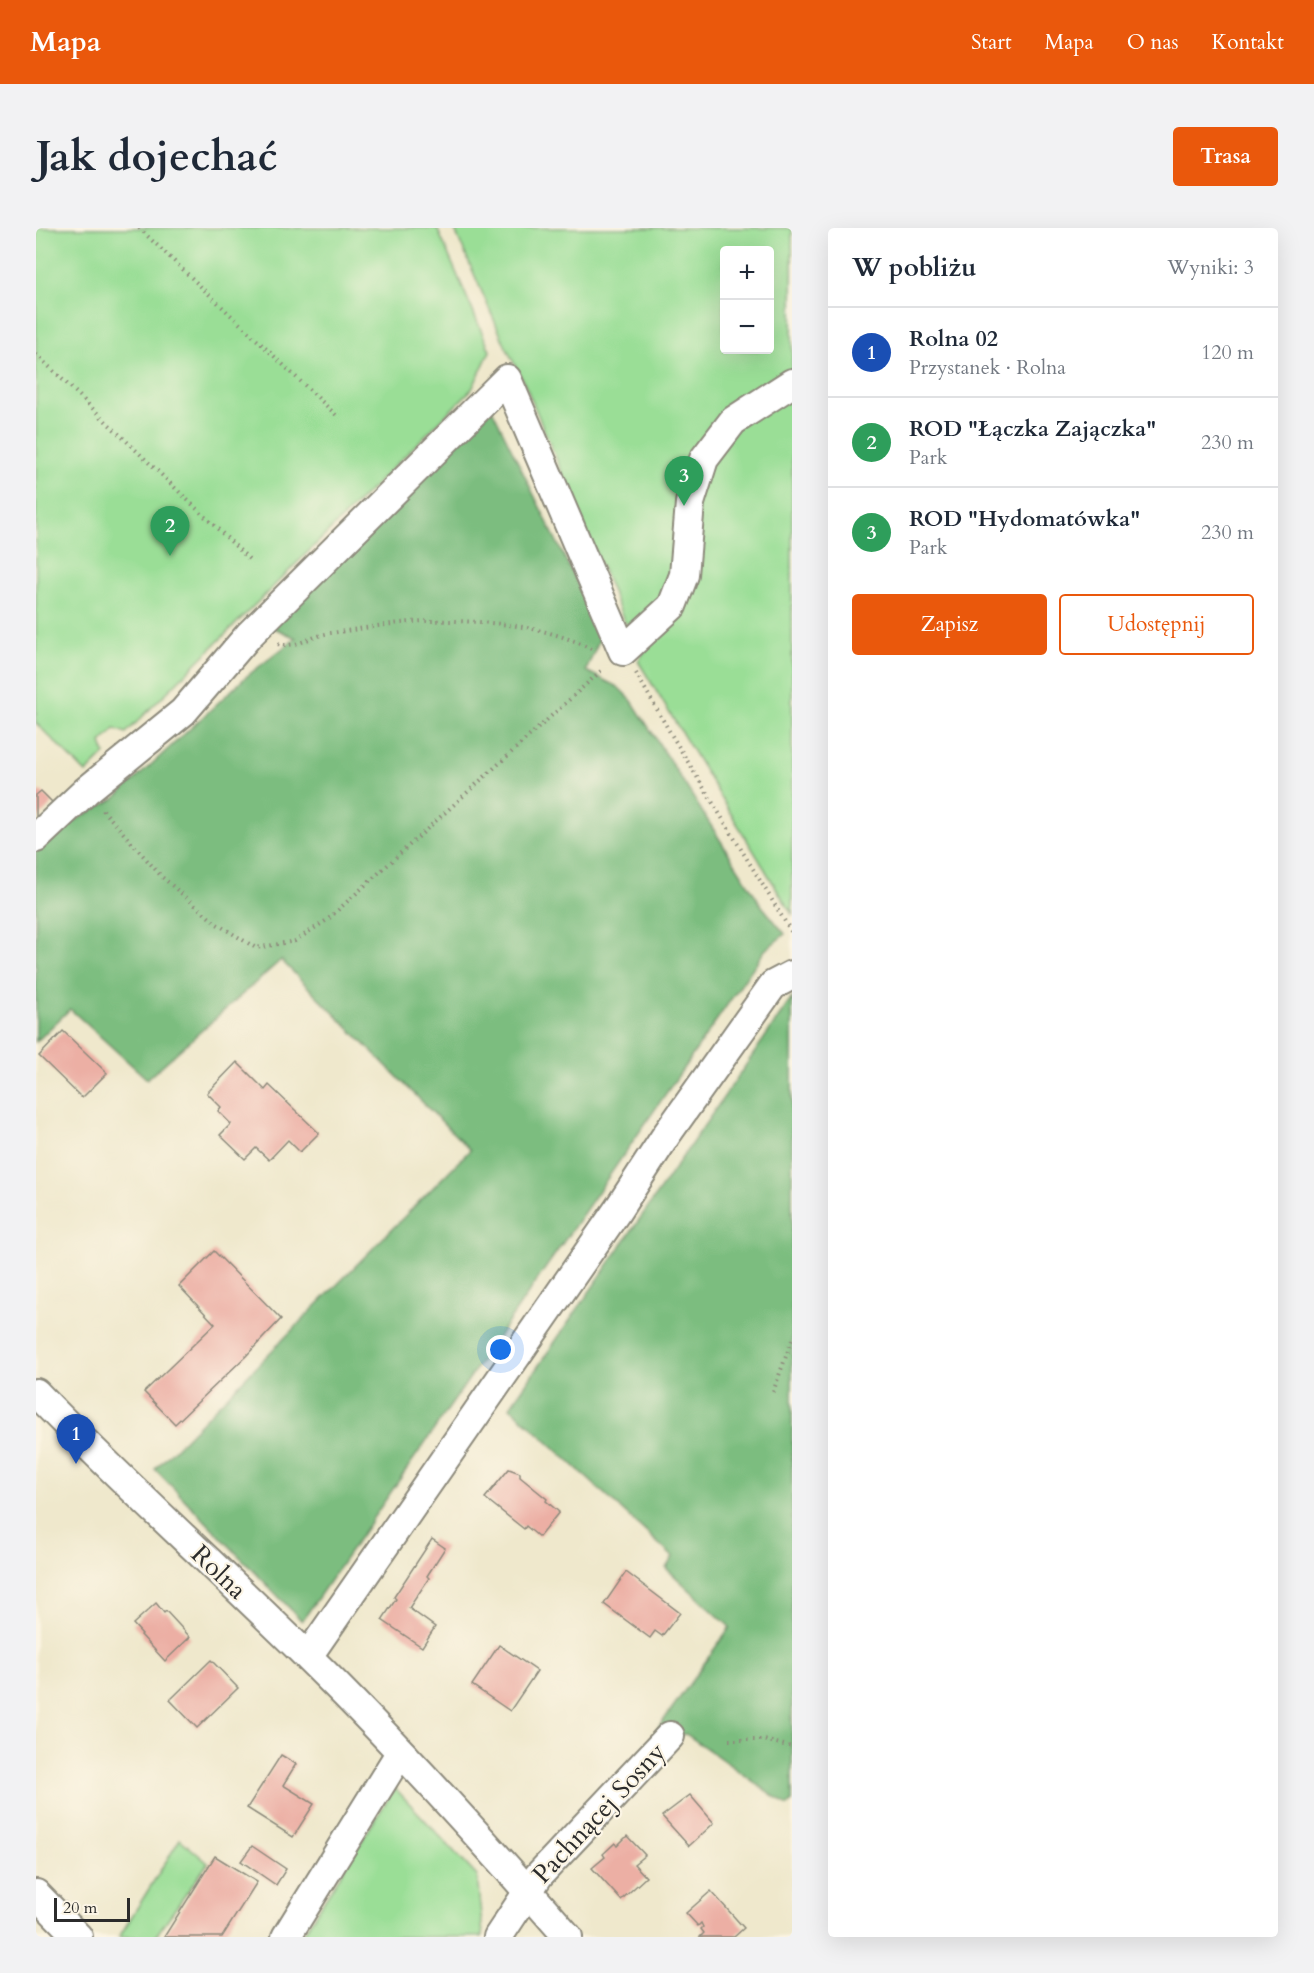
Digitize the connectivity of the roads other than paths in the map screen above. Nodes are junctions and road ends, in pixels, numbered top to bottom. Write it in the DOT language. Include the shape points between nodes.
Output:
graph roads {
  1 [pos="792,383"];
  2 [pos="36,838"];
  3 [pos="792,975"];
  4 [pos="36,1393"];
  5 [pos="308,1656"];
  6 [pos="670,1737"];
  7 [pos="400,1753"];
  8 [pos="527,1890"];
  9 [pos="36,1894"];
  10 [pos="78,1937"];
  11 [pos="286,1937"];
  12 [pos="498,1937"];
  13 [pos="568,1937"];
  1 -- 2 [label="street" via="733,421 704,459 690,503 684,575 672,606 617,656 507,379 249,635 183,712 86,791"];
  3 -- 5 [label="street" via="773,985 667,1134"];
  4 -- 5 [label="street, Rolna"];
  5 -- 7 [label="street, Rolna"];
  6 -- 8 [label="street, Pachnącej Sosny"];
  7 -- 8 [label="street, Rolna"];
  7 -- 11 [label="street"];
  8 -- 12 [label="street, Pachnącej Sosny"];
  8 -- 13 [label="street, Rolna"];
  9 -- 10 [label="street"];
}
